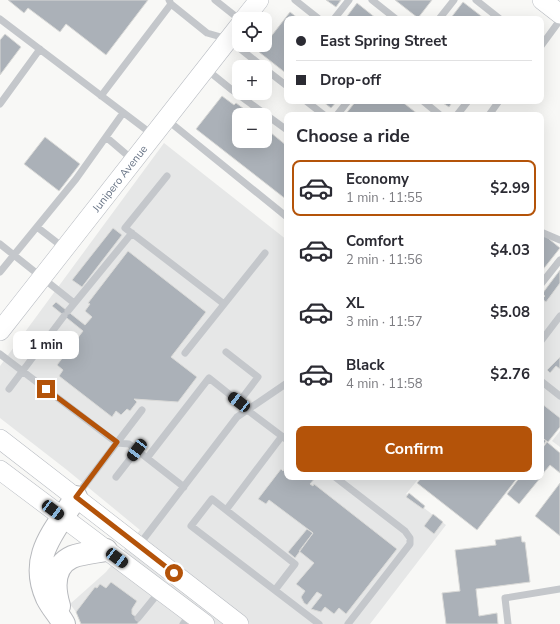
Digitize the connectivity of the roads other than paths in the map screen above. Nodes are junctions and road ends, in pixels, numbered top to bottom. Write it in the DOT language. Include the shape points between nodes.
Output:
graph roads {
  1 [pos="215,0"];
  2 [pos="259,0"];
  3 [pos="294,0"];
  4 [pos="349,0"];
  5 [pos="372,0"];
  6 [pos="454,0"];
  7 [pos="476,0"];
  8 [pos="542,0"];
  9 [pos="170,2"];
  10 [pos="250,12"];
  11 [pos="232,13"];
  12 [pos="560,14"];
  13 [pos="315,16"];
  14 [pos="336,16"];
  15 [pos="392,16"];
  16 [pos="441,16"];
  17 [pos="496,16"];
  18 [pos="0,19"];
  19 [pos="560,20"];
  20 [pos="232,33"];
  21 [pos="232,34"];
  22 [pos="544,42"];
  23 [pos="40,49"];
  24 [pos="250,52"];
  25 [pos="257,60"];
  26 [pos="206,69"];
  27 [pos="272,74"];
  28 [pos="284,84"];
  29 [pos="101,96"];
  30 [pos="0,104"];
  31 [pos="310,104"];
  32 [pos="346,104"];
  33 [pos="427,104"];
  34 [pos="466,104"];
  35 [pos="320,112"];
  36 [pos="339,112"];
  37 [pos="436,112"];
  38 [pos="459,112"];
  39 [pos="123,113"];
  40 [pos="166,119"];
  41 [pos="284,128"];
  42 [pos="153,135"];
  43 [pos="106,137"];
  44 [pos="133,160"];
  45 [pos="167,176"];
  46 [pos="284,215"];
  47 [pos="37,227"];
  48 [pos="132,233"];
  49 [pos="544,233"];
  50 [pos="560,240"];
  51 [pos="0,244"];
  52 [pos="64,248"];
  53 [pos="265,253"];
  54 [pos="14,255"];
  55 [pos="560,260"];
  56 [pos="0,272"];
  57 [pos="42,276"];
  58 [pos="544,280"];
  59 [pos="74,303"];
  60 [pos="224,304"];
  61 [pos="560,316"];
  62 [pos="1,327"];
  63 [pos="544,337"];
  64 [pos="226,352"];
  65 [pos="185,353"];
  66 [pos="0,354"];
  67 [pos="23,371"];
  68 [pos="544,383"];
  69 [pos="284,385"];
  70 [pos="9,389"];
  71 [pos="560,396"];
  72 [pos="246,409"];
  73 [pos="142,410"];
  74 [pos="284,438"];
  75 [pos="0,439"];
  76 [pos="117,442"];
  77 [pos="137,450"];
  78 [pos="147,458"];
  79 [pos="0,470"];
  80 [pos="116,478"];
  81 [pos="339,480"];
  82 [pos="184,487"];
  83 [pos="76,497"];
  84 [pos="226,510"];
  85 [pos="64,517"];
  86 [pos="138,545"];
  87 [pos="106,550"];
  88 [pos="174,573"];
  89 [pos="560,589"];
  90 [pos="275,590"];
  91 [pos="160,591"];
  92 [pos="204,596"];
  93 [pos="138,618"];
  94 [pos="193,620"];
  95 [pos="62,621"];
  96 [pos="239,624"];
  97 [pos="319,624"];
  98 [pos="348,624"];
  99 [pos="508,624"];
  1 -- 11 [label="lane"];
  2 -- 10 [label="main road"];
  3 -- 13 [label="lane"];
  4 -- 14 [label="lane"];
  5 -- 15 [label="lane"];
  6 -- 16 [label="lane"];
  7 -- 17 [label="lane"];
  8 -- 12 [label="main road"];
  9 -- 20 [label="lane" via="207,33"];
  9 -- 29 [label="lane"];
  18 -- 23 [label="lane"];
  19 -- 22 [label="lane"];
  21 -- 26 [label="main road, Junipero Avenue"];
  23 -- 29 [label="lane"];
  23 -- 30 [label="lane"];
  24 -- 25 [label="lane"];
  26 -- 40 [label="main road, Junipero Avenue"];
  26 -- 41 [label="lane"];
  27 -- 28 [label="lane"];
  29 -- 39 [label="lane"];
  31 -- 35 [label="lane"];
  32 -- 36 [label="lane"];
  33 -- 37 [label="lane"];
  34 -- 38 [label="lane"];
  39 -- 42 [label="lane"];
  39 -- 43 [label="lane"];
  40 -- 42 [label="main road, Junipero Avenue"];
  40 -- 46 [label="lane"];
  42 -- 44 [label="main road, Junipero Avenue"];
  43 -- 44 [label="lane"];
  43 -- 47 [label="lane"];
  44 -- 52 [label="main road, Junipero Avenue"];
  45 -- 48 [label="lane" via="125,228"];
  47 -- 52 [label="lane"];
  47 -- 54 [label="lane"];
  48 -- 59 [label="lane"];
  48 -- 60 [label="lane"];
  49 -- 50 [label="lane"];
  51 -- 54 [label="lane"];
  52 -- 57 [label="main road, Junipero Avenue"];
  53 -- 60 [label="lane"];
  54 -- 56 [label="lane"];
  54 -- 57 [label="lane"];
  55 -- 58 [label="lane"];
  57 -- 59 [label="lane"];
  57 -- 62 [label="main road, Junipero Avenue"];
  59 -- 67 [label="lane"];
  60 -- 65 [label="lane"];
  61 -- 63 [label="lane"];
  64 -- 78 [label="lane" via="258,377 239,402 209,378"];
  66 -- 67 [label="lane"];
  67 -- 70 [label="lane"];
  67 -- 76 [label="lane"];
  68 -- 71 [label="lane"];
  69 -- 72 [label="lane"];
  72 -- 74 [label="lane"];
  72 -- 82 [label="lane"];
  73 -- 76 [label="lane"];
  74 -- 84 [label="lane"];
  75 -- 83 [label="main road"];
  76 -- 77 [label="lane" via="129,444"];
  76 -- 83 [label="lane"];
  77 -- 78 [label="lane"];
  77 -- 80 [label="lane"];
  78 -- 82 [label="lane"];
  79 -- 85 [label="main road"];
  81 -- 98 [label="lane" via="405,531 410,538 410,544"];
  82 -- 86 [label="lane"];
  83 -- 85 [label="highway"];
  83 -- 86 [label="main road"];
  84 -- 90 [label="lane" via="295,564"];
  84 -- 90 [label="lane" via="212,499 191,526"];
  85 -- 87 [label="main road"];
  85 -- 95 [label="highway" via="46,543 41,555 40,570 46,596"];
  86 -- 88 [label="main road"];
  87 -- 91 [label="main road"];
  87 -- 95 [label="highway" via="72,557 62,564 58,572 55,593"];
  88 -- 91 [label="main road"];
  88 -- 92 [label="main road"];
  89 -- 99 [label="lane" via="505,598"];
  90 -- 97 [label="lane"];
  91 -- 93 [label="lane"];
  91 -- 94 [label="main road"];
  92 -- 94 [label="main road"];
  92 -- 96 [label="main road"];
}
